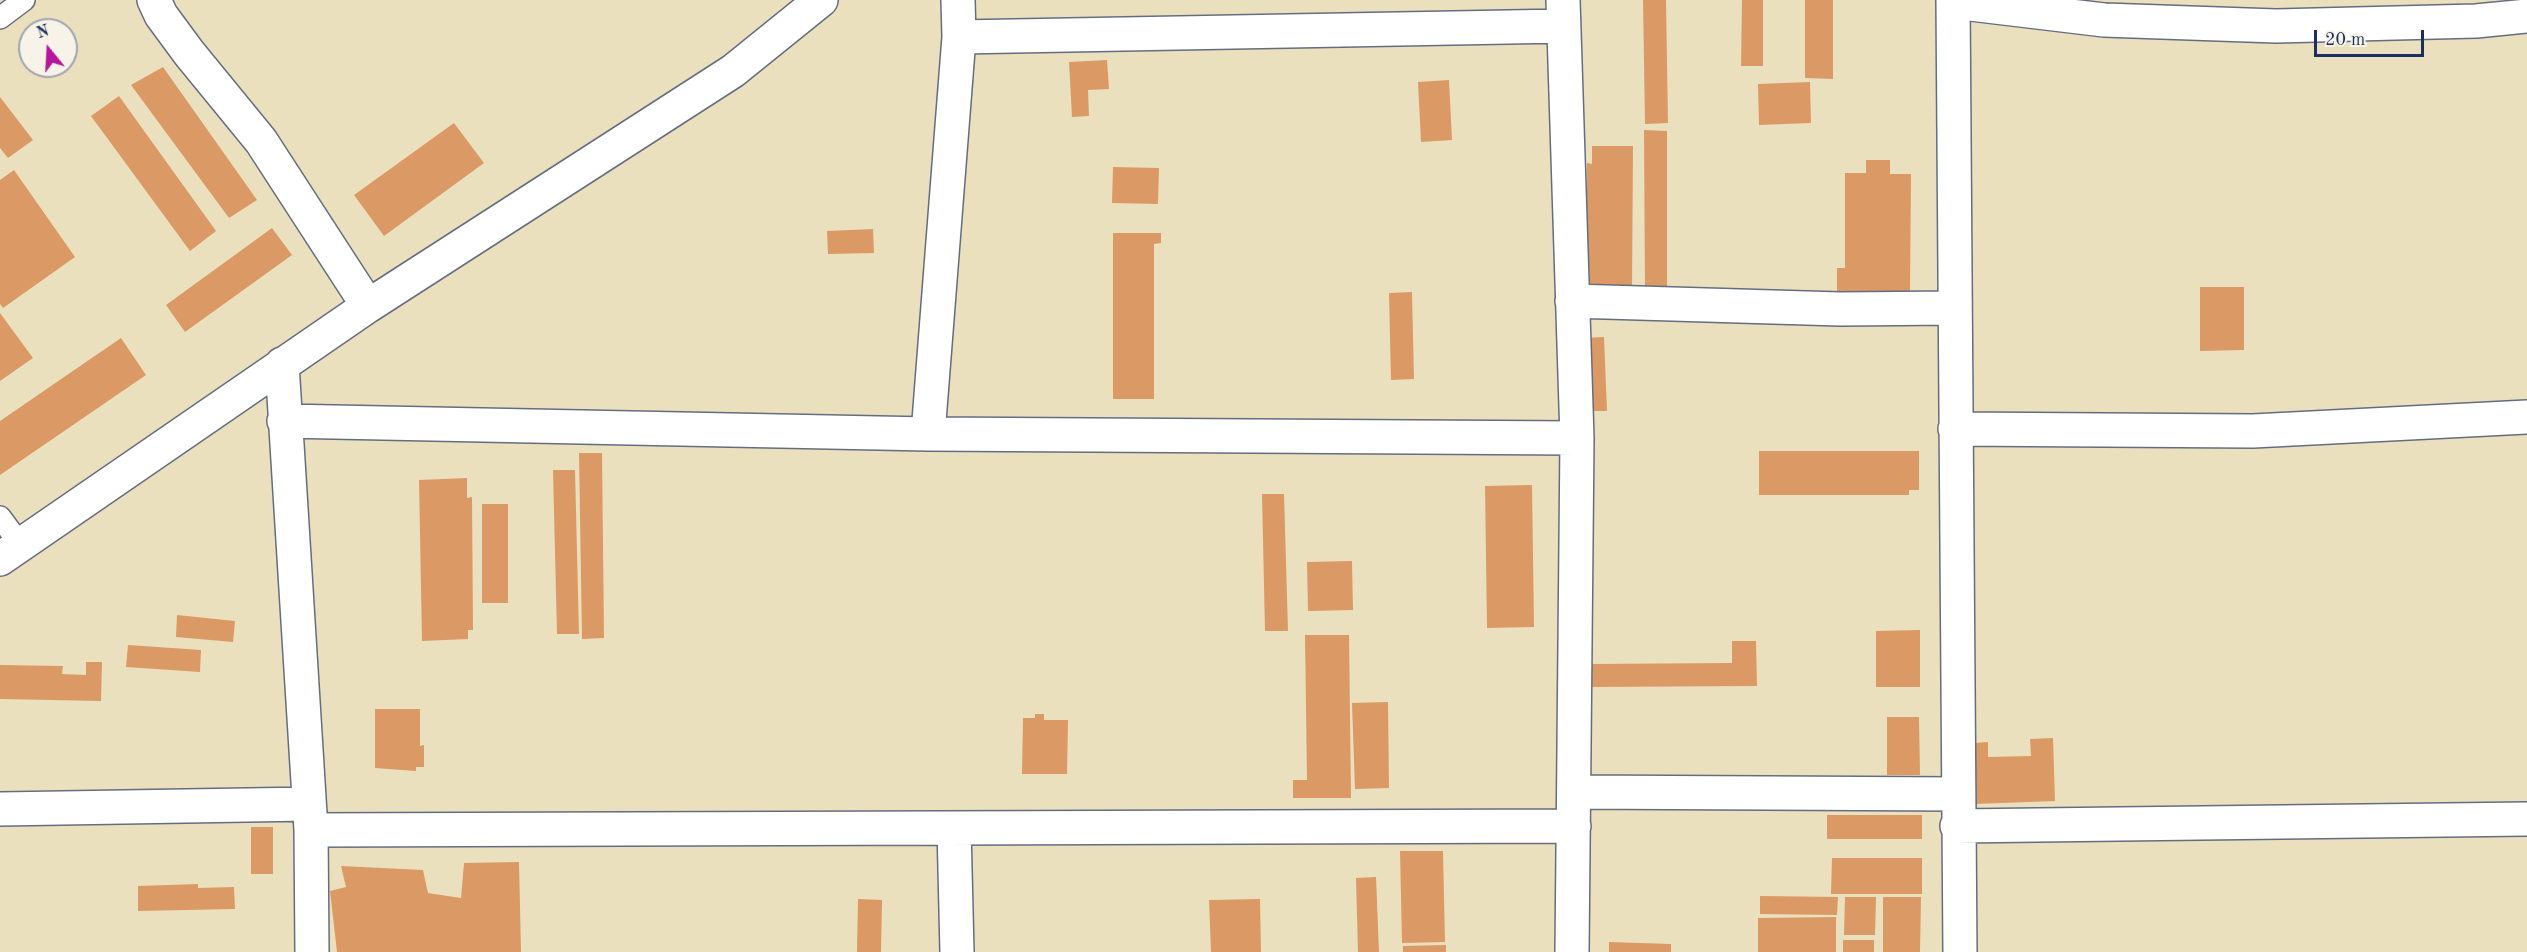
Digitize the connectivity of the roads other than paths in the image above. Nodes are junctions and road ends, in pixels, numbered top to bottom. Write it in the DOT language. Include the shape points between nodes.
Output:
graph roads {
  1 [pos="24,0"];
  2 [pos="154,0"];
  3 [pos="822,0"];
  4 [pos="958,0"];
  5 [pos="1953,1"];
  6 [pos="1563,13"];
  7 [pos="2527,16"];
  8 [pos="0,18"];
  9 [pos="959,37"];
  10 [pos="1572,301"];
  11 [pos="368,306"];
  12 [pos="1955,308"];
  13 [pos="282,364"];
  14 [pos="2527,417"];
  15 [pos="284,421"];
  16 [pos="1955,429"];
  17 [pos="928,434"];
  18 [pos="1577,438"];
  19 [pos="0,517"];
  20 [pos="10,552"];
  21 [pos="1574,792"];
  22 [pos="0,809"];
  23 [pos="1958,810"];
  24 [pos="310,817"];
  25 [pos="2527,819"];
  26 [pos="1574,826"];
  27 [pos="954,828"];
  28 [pos="312,952"];
  29 [pos="957,952"];
  30 [pos="1572,952"];
  31 [pos="1960,952"];
  1 -- 8 [label="lane"];
  2 -- 11 [label="street" via="189,53 261,141"];
  3 -- 11 [label="street" via="733,71"];
  4 -- 9 [label="street"];
  5 -- 7 [label="street" via="2104,20 2276,26"];
  5 -- 12 [label="street"];
  6 -- 9 [label="street"];
  6 -- 10 [label="street"];
  9 -- 17 [label="street"];
  10 -- 12 [label="street" via="1840,309"];
  10 -- 18 [label="street"];
  11 -- 13 [label="street"];
  12 -- 16 [label="street"];
  13 -- 15 [label="street"];
  13 -- 20 [label="street"];
  14 -- 16 [label="street" via="2253,431"];
  15 -- 17 [label="street"];
  15 -- 24 [label="street"];
  16 -- 23 [label="street"];
  17 -- 18 [label="street"];
  18 -- 21 [label="street"];
  19 -- 20 [label="lane"];
  21 -- 23 [label="street"];
  21 -- 26 [label="street"];
  22 -- 24 [label="street"];
  23 -- 25 [label="street"];
  23 -- 31 [label="street"];
  24 -- 27 [label="street"];
  24 -- 28 [label="street"];
  26 -- 27 [label="street"];
  26 -- 30 [label="street"];
  27 -- 29 [label="street"];
}
